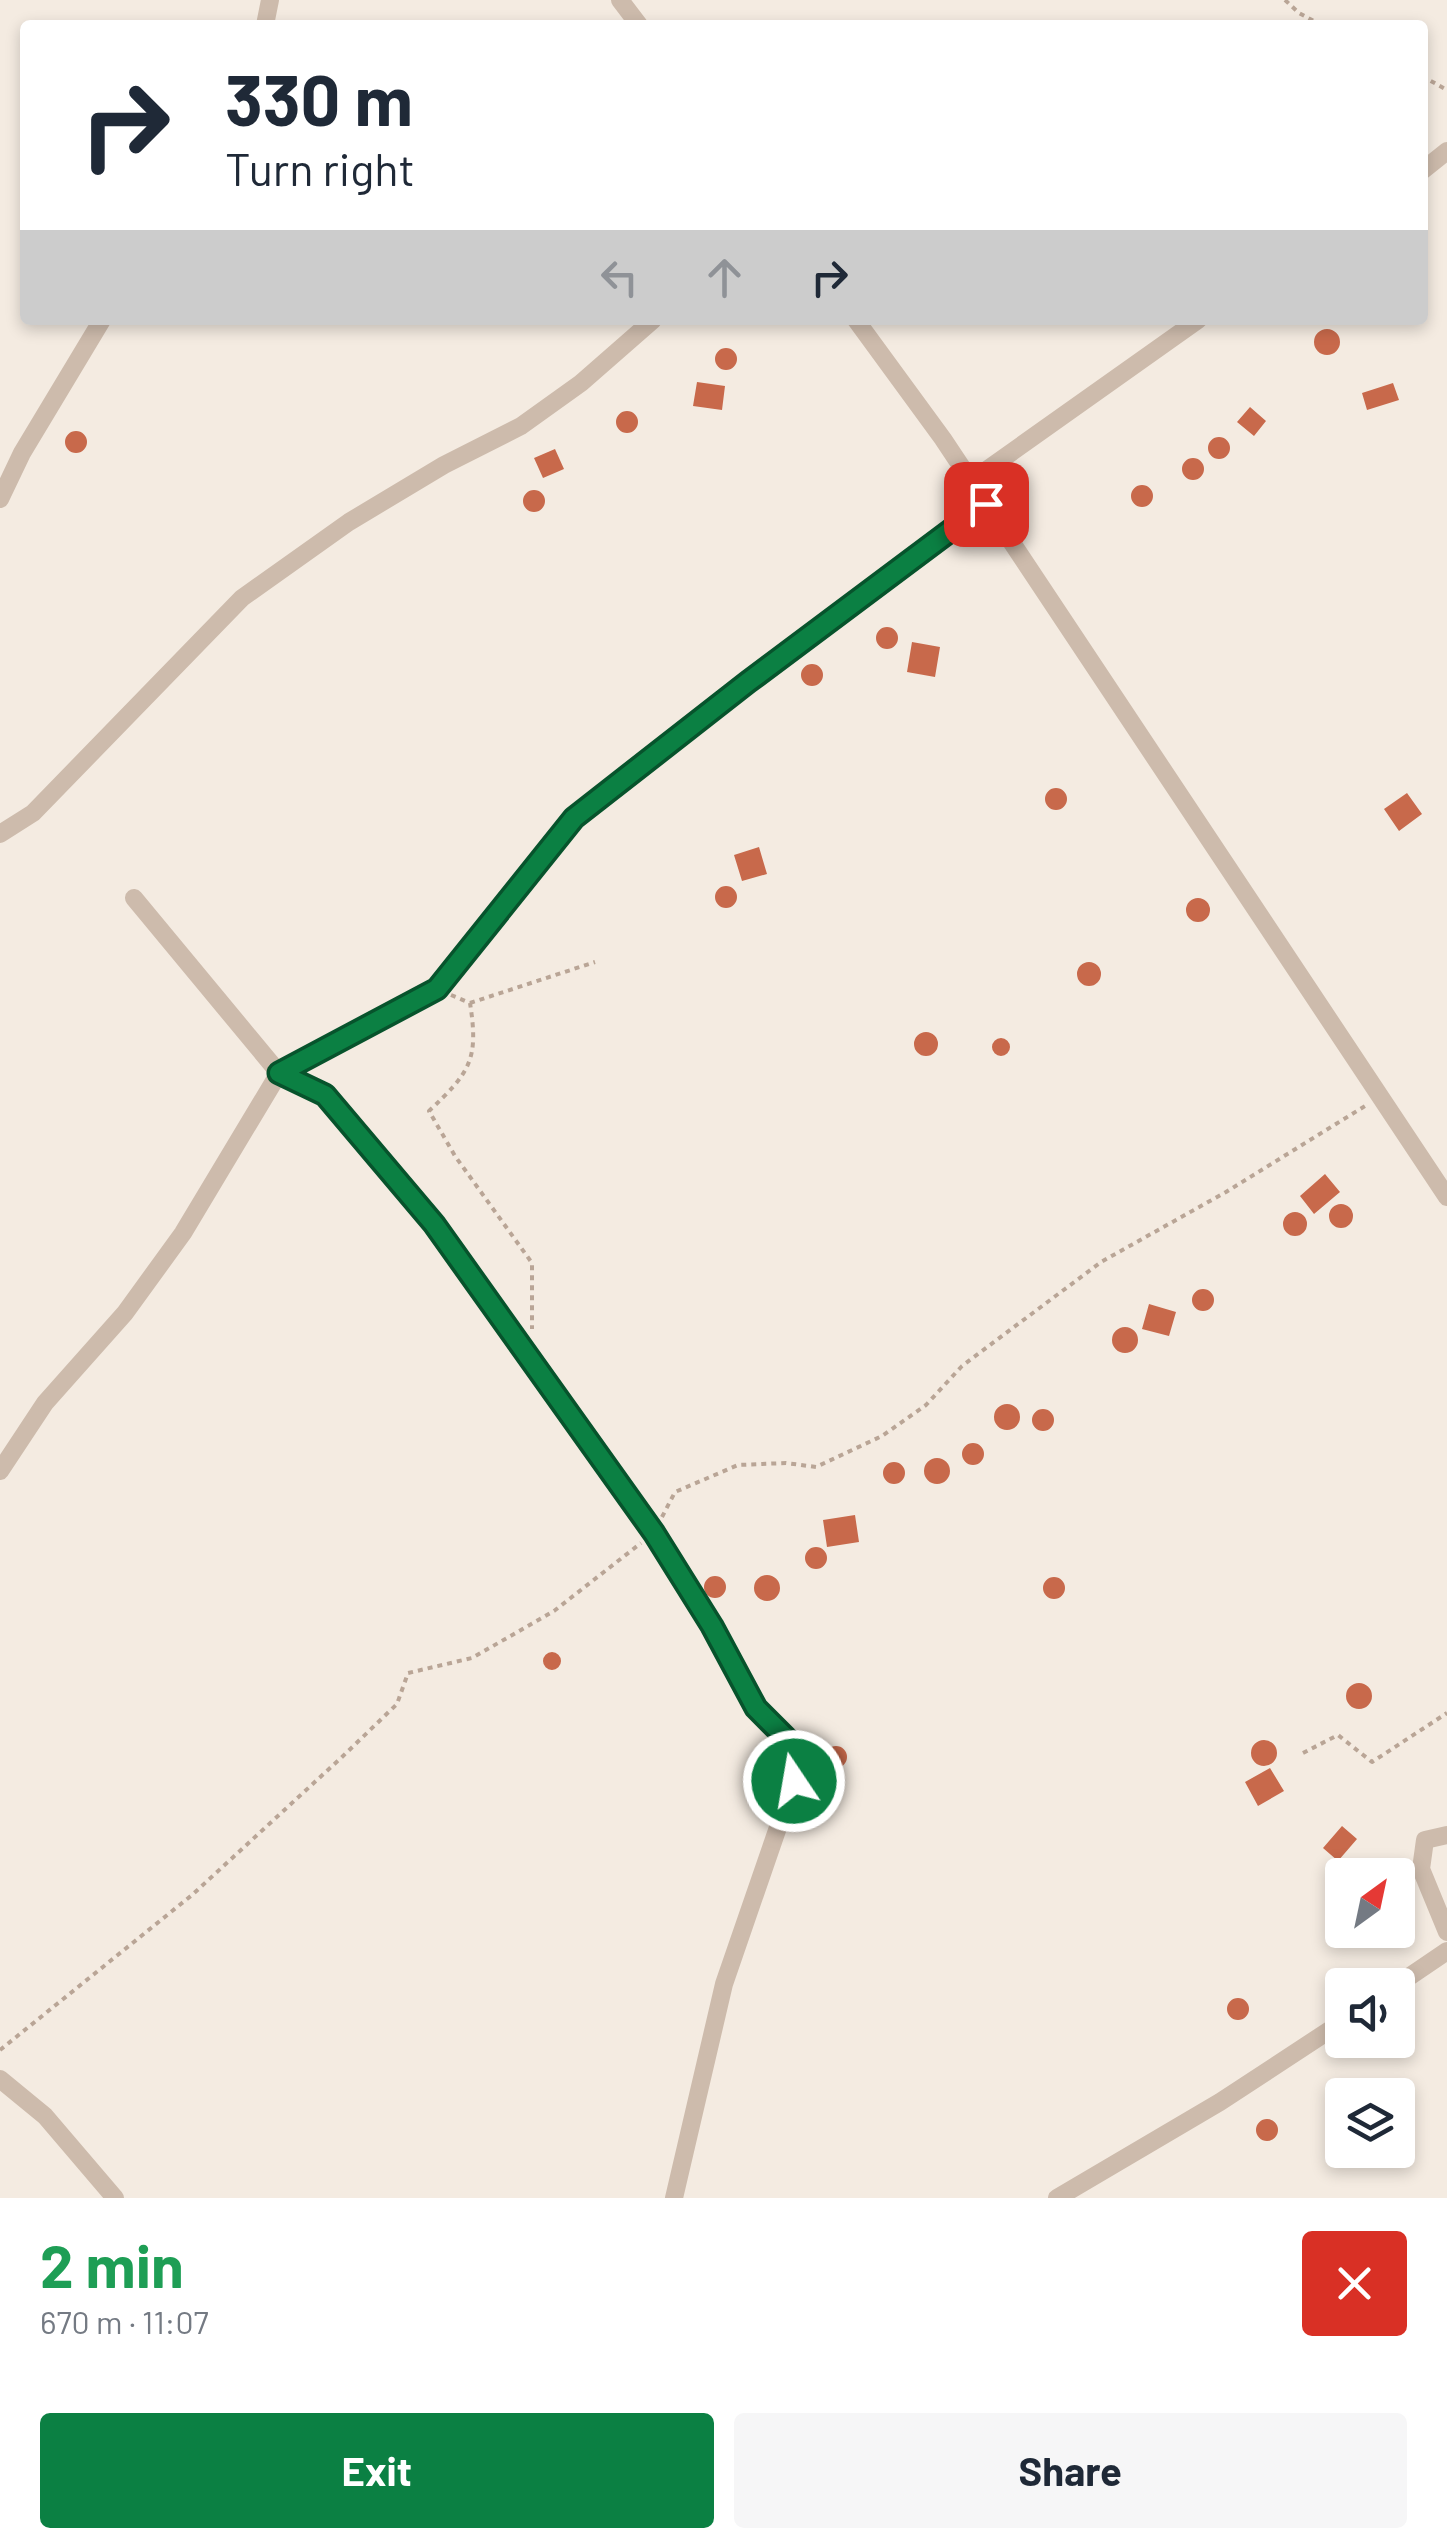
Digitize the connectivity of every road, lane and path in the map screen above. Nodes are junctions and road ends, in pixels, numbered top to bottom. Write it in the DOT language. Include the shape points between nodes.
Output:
graph roads {
  1 [pos="620,0"];
  2 [pos="1285,0"];
  3 [pos="635,20"];
  4 [pos="1312,20"];
  5 [pos="99,325"];
  6 [pos="647,325"];
  7 [pos="860,325"];
  8 [pos="1191,325"];
  9 [pos="971,481"];
  10 [pos="0,498"];
  11 [pos="986,504"];
  12 [pos="0,834"];
  13 [pos="134,898"];
  14 [pos="596,962"];
  15 [pos="437,989"];
  16 [pos="470,1003"];
  17 [pos="279,1073"];
  18 [pos="1380,1096"];
  19 [pos="1447,1197"];
  20 [pos="532,1331"];
  21 [pos="0,1471"];
  22 [pos="654,1533"];
  23 [pos="1447,1714"];
  24 [pos="1303,1753"];
  25 [pos="1447,1835"];
  26 [pos="1447,1932"];
  27 [pos="1447,1951"];
  28 [pos="1415,1973"];
  29 [pos="1325,2033"];
  30 [pos="0,2050"];
  31 [pos="0,2079"];
  32 [pos="115,2198"];
  33 [pos="674,2198"];
  34 [pos="1056,2198"];
  1 -- 3 [label="street"];
  2 -- 4 [label="path"];
  5 -- 10 [label="street"];
  6 -- 12 [label="street" via="521,426 348,522 242,598 34,813"];
  7 -- 9 [label="street"];
  8 -- 9 [label="street"];
  9 -- 11 [label="street"];
  11 -- 15 [label="street" via="574,818"];
  11 -- 18 [label="street"];
  13 -- 17 [label="street"];
  14 -- 16 [label="path"];
  15 -- 16 [label="path"];
  15 -- 17 [label="street"];
  16 -- 20 [label="path" via="476,1040 462,1080 430,1111 532,1263"];
  17 -- 21 [label="street" via="183,1233 125,1313 45,1403"];
  17 -- 22 [label="street" via="325,1095 434,1224"];
  18 -- 19 [label="street"];
  18 -- 22 [label="path" via="1101,1262 962,1366 926,1405 882,1436 816,1468 786,1463 722,1472 675,1492"];
  22 -- 30 [label="path" via="554,1611 472,1658 408,1673 397,1704 342,1757 192,1895"];
  22 -- 33 [label="street" via="756,1708 796,1748 794,1781 724,1984"];
  23 -- 24 [label="path" via="1372,1762 1338,1735"];
  25 -- 26 [label="street" via="1425,1840 1421,1869"];
  27 -- 28 [label="street"];
  29 -- 34 [label="street"];
  31 -- 32 [label="street" via="45,2116"];
}
